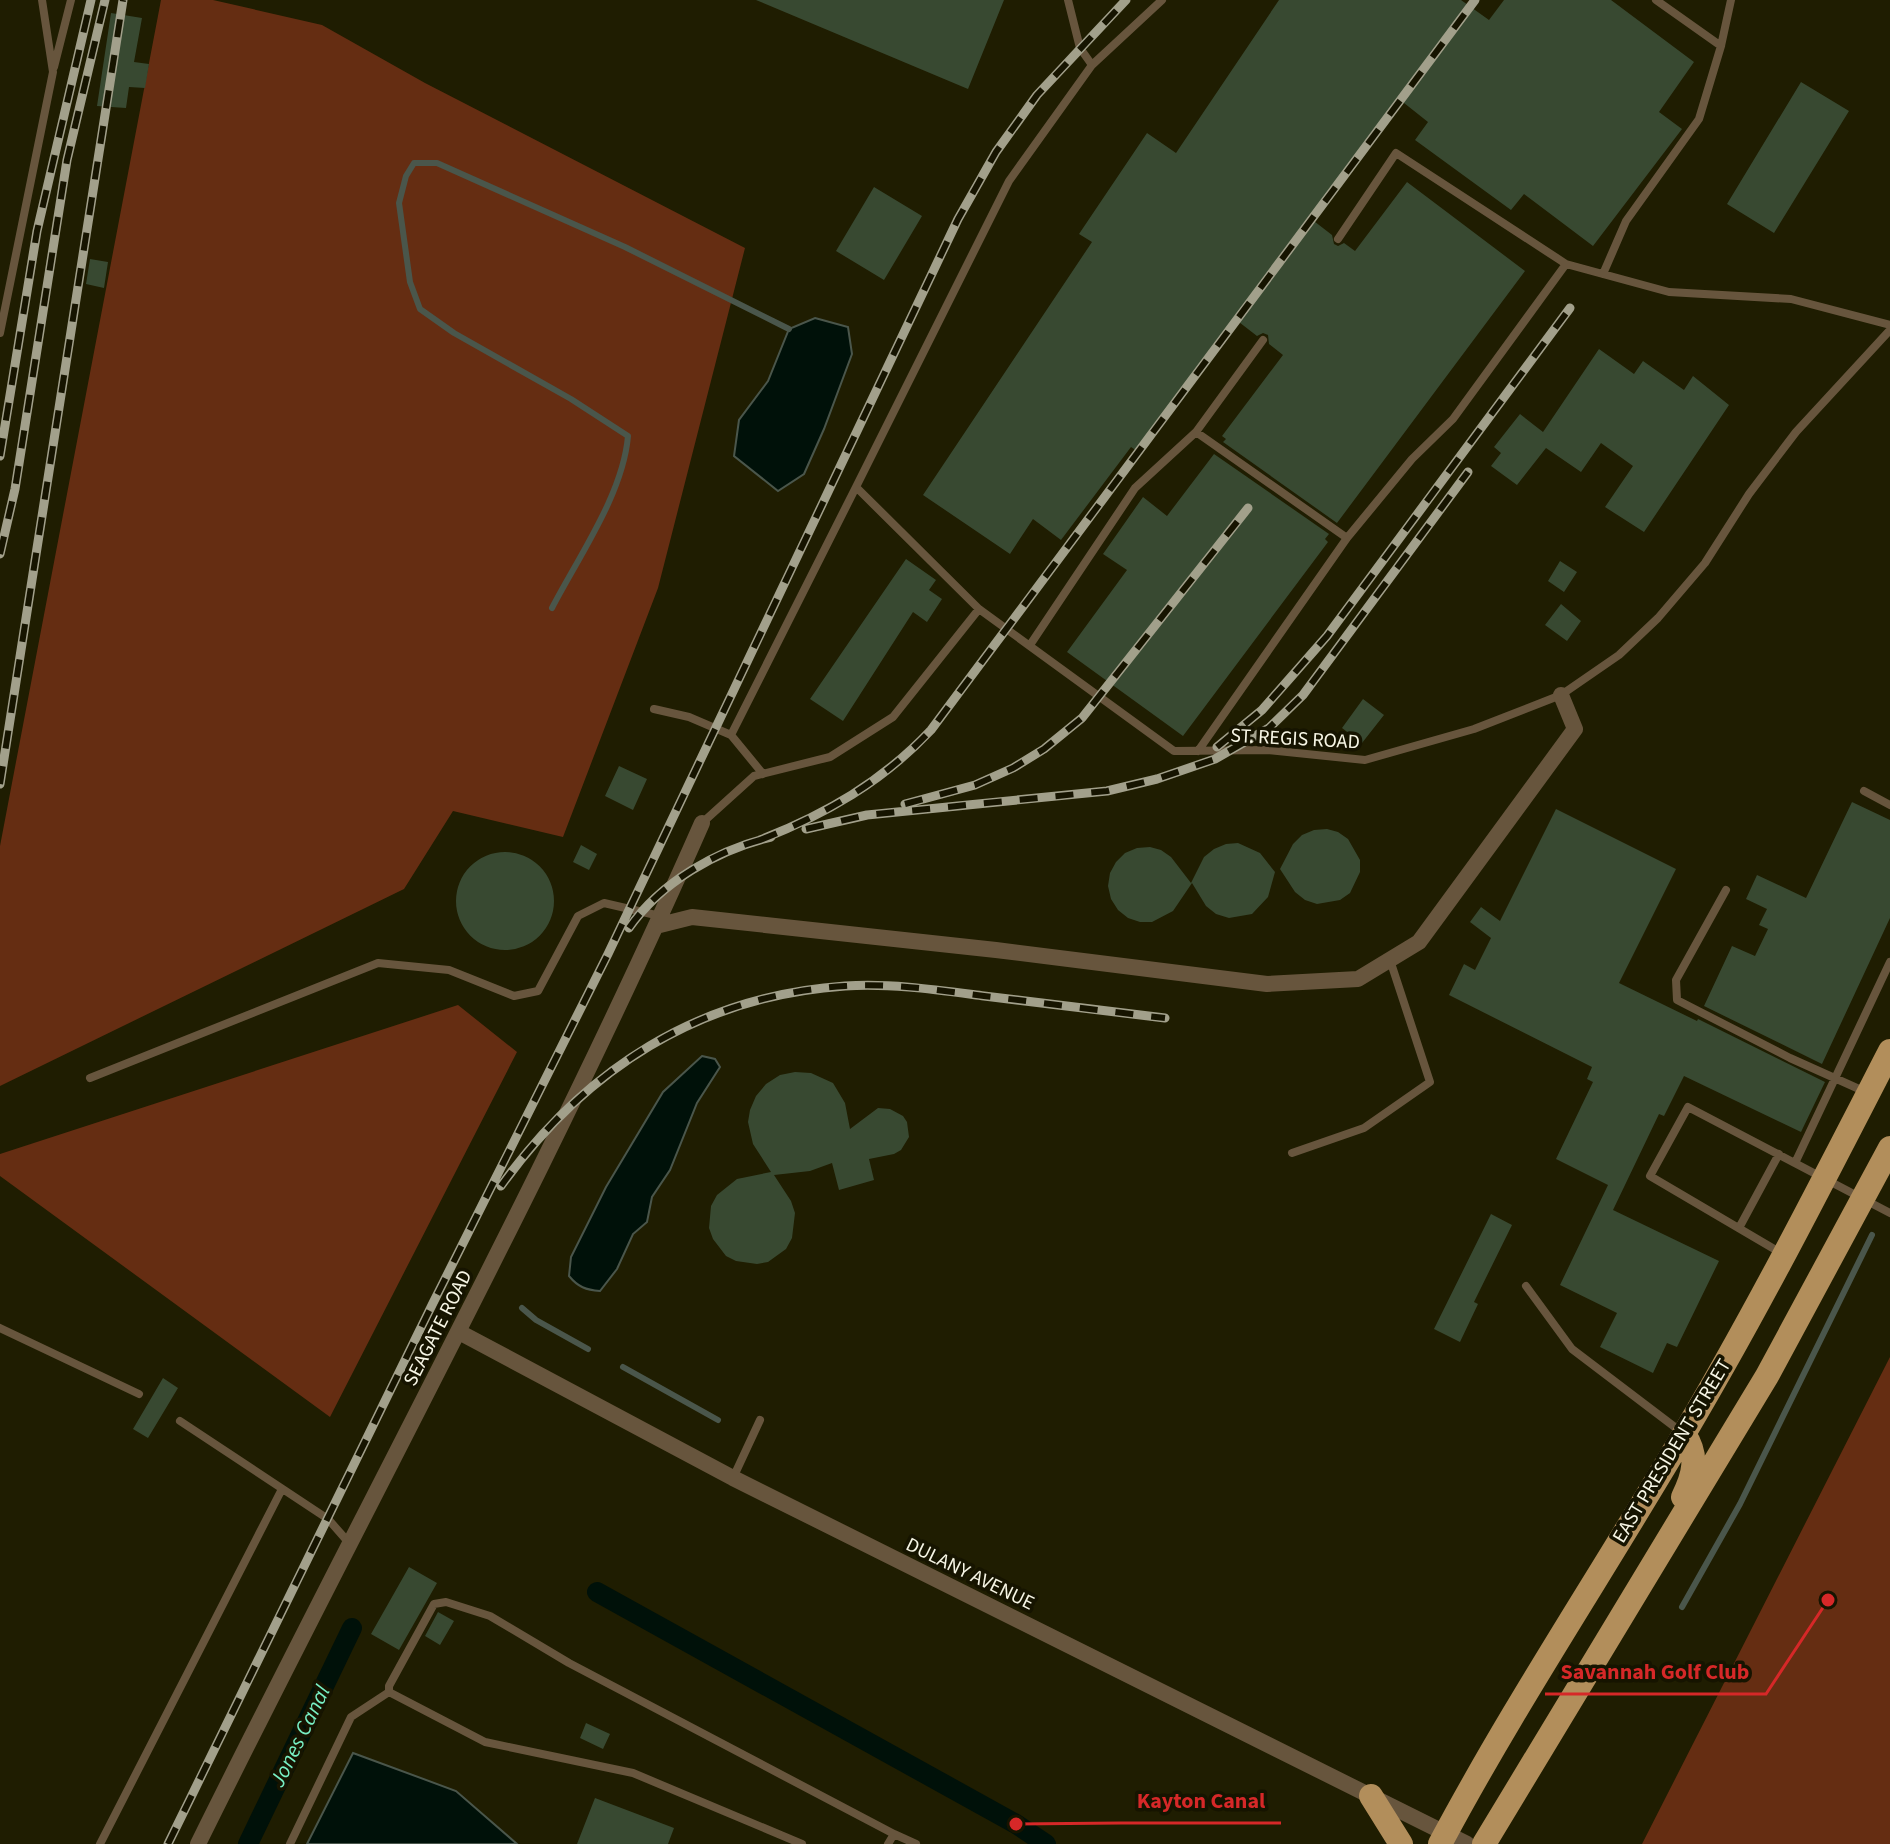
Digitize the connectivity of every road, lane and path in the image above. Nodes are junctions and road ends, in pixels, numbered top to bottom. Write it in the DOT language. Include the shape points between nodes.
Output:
graph roads {
  1 [pos="42,0"];
  2 [pos="71,0"];
  3 [pos="1068,0"];
  4 [pos="1162,0"];
  5 [pos="1656,0"];
  6 [pos="1731,0"];
  7 [pos="1721,46"];
  8 [pos="1092,65"];
  9 [pos="53,72"];
  10 [pos="1338,239"];
  11 [pos="1566,264"];
  12 [pos="1603,274"];
  13 [pos="1890,328"];
  14 [pos="0,333"];
  15 [pos="1263,340"];
  16 [pos="1196,432"];
  17 [pos="856,487"];
  18 [pos="1347,538"];
  19 [pos="979,609"];
  20 [pos="1030,645"];
  21 [pos="1561,695"];
  22 [pos="654,709"];
  23 [pos="731,735"];
  24 [pos="1198,751"];
  25 [pos="763,774"];
  26 [pos="1864,791"];
  27 [pos="1890,805"];
  28 [pos="702,823"];
  29 [pos="1726,890"];
  30 [pos="658,921"];
  31 [pos="1390,960"];
  32 [pos="1890,962"];
  33 [pos="1890,1051"];
  34 [pos="90,1078"];
  35 [pos="1835,1079"];
  36 [pos="1868,1093"];
  37 [pos="1890,1148"];
  38 [pos="1292,1153"];
  39 [pos="1779,1154"];
  40 [pos="1795,1163"];
  41 [pos="1824,1178"];
  42 [pos="1863,1200"];
  43 [pos="1890,1213"];
  44 [pos="1739,1228"];
  45 [pos="1783,1254"];
  46 [pos="1526,1286"];
  47 [pos="0,1328"];
  48 [pos="459,1332"];
  49 [pos="139,1394"];
  50 [pos="760,1420"];
  51 [pos="180,1421"];
  52 [pos="1684,1434"];
  53 [pos="733,1478"];
  54 [pos="282,1489"];
  55 [pos="350,1544"];
  56 [pos="1635,1597"];
  57 [pos="389,1692"];
  58 [pos="1371,1796"];
  59 [pos="894,1834"];
  60 [pos="1451,1840"];
  61 [pos="100,1844"];
  62 [pos="198,1844"];
  63 [pos="290,1844"];
  64 [pos="802,1844"];
  65 [pos="888,1844"];
  66 [pos="916,1844"];
  67 [pos="1401,1844"];
  68 [pos="1484,1844"];
  1 -- 9 [label="lane"];
  2 -- 9 [label="lane"];
  3 -- 8 [label="lane" via="1080,48"];
  4 -- 8 [label="lane"];
  5 -- 7 [label="lane"];
  6 -- 7 [label="lane"];
  7 -- 12 [label="lane" via="1699,119 1626,221"];
  8 -- 17 [label="lane" via="1009,181"];
  9 -- 14 [label="lane"];
  10 -- 11 [label="lane" via="1396,153"];
  11 -- 12 [label="lane"];
  11 -- 18 [label="lane" via="1453,419 1412,459"];
  12 -- 13 [label="lane" via="1669,292 1791,299"];
  13 -- 21 [label="lane, ST. REGIS ROAD" via="1796,432 1705,563 1658,618 1619,655"];
  15 -- 16 [label="lane"];
  16 -- 18 [label="lane"];
  16 -- 20 [label="lane" via="1135,488"];
  17 -- 19 [label="lane, ST. REGIS ROAD"];
  17 -- 23 [label="lane"];
  18 -- 24 [label="lane"];
  19 -- 20 [label="lane, ST. REGIS ROAD"];
  19 -- 25 [label="lane" via="893,717 830,757"];
  20 -- 24 [label="lane, ST. REGIS ROAD" via="1174,751"];
  21 -- 24 [label="lane, ST. REGIS ROAD" via="1474,729 1365,760 1268,750"];
  21 -- 31 [label="street" via="1575,729 1419,942"];
  22 -- 23 [label="lane"];
  23 -- 25 [label="lane"];
  25 -- 28 [label="lane" via="754,776"];
  26 -- 27 [label="lane"];
  28 -- 30 [label="street, SEAGATE ROAD"];
  29 -- 35 [label="lane" via="1676,980 1677,1000"];
  30 -- 31 [label="street" via="692,917 1267,984 1358,979"];
  30 -- 34 [label="lane" via="604,903 578,916 538,991 514,996 449,970 378,963"];
  30 -- 48 [label="street, SEAGATE ROAD"];
  31 -- 38 [label="lane" via="1430,1082 1364,1128"];
  32 -- 35 [label="lane"];
  33 -- 36 [label="main road, EAST PRESIDENT STREET"];
  35 -- 36 [label="lane"];
  35 -- 40 [label="lane"];
  36 -- 41 [label="main road, EAST PRESIDENT STREET"];
  37 -- 42 [label="main road"];
  39 -- 40 [label="lane"];
  39 -- 44 [label="lane"];
  39 -- 44 [label="lane" via="1688,1107 1650,1176"];
  40 -- 41 [label="lane"];
  41 -- 42 [label="lane"];
  41 -- 45 [label="main road, EAST PRESIDENT STREET"];
  42 -- 43 [label="lane"];
  42 -- 56 [label="main road" via="1767,1376"];
  44 -- 45 [label="lane"];
  45 -- 52 [label="main road, EAST PRESIDENT STREET"];
  46 -- 52 [label="lane" via="1572,1349"];
  47 -- 49 [label="lane"];
  48 -- 53 [label="street, DULANY AVENUE"];
  48 -- 55 [label="street, SEAGATE ROAD"];
  50 -- 53 [label="lane"];
  51 -- 54 [label="lane"];
  52 -- 56 [label="main road" via="1694,1451 1691,1481"];
  52 -- 60 [label="main road, EAST PRESIDENT STREET" via="1538,1669"];
  53 -- 58 [label="street, DULANY AVENUE"];
  54 -- 55 [label="lane" via="328,1519"];
  54 -- 61 [label="lane"];
  55 -- 62 [label="street, SEAGATE ROAD"];
  56 -- 68 [label="main road"];
  57 -- 59 [label="lane" via="434,1604 446,1602 490,1616"];
  57 -- 63 [label="lane" via="351,1717"];
  57 -- 64 [label="lane" via="485,1742 633,1773"];
  58 -- 60 [label="street, DULANY AVENUE"];
  58 -- 67 [label="main road"];
  59 -- 65 [label="lane"];
  59 -- 66 [label="lane"];
}
